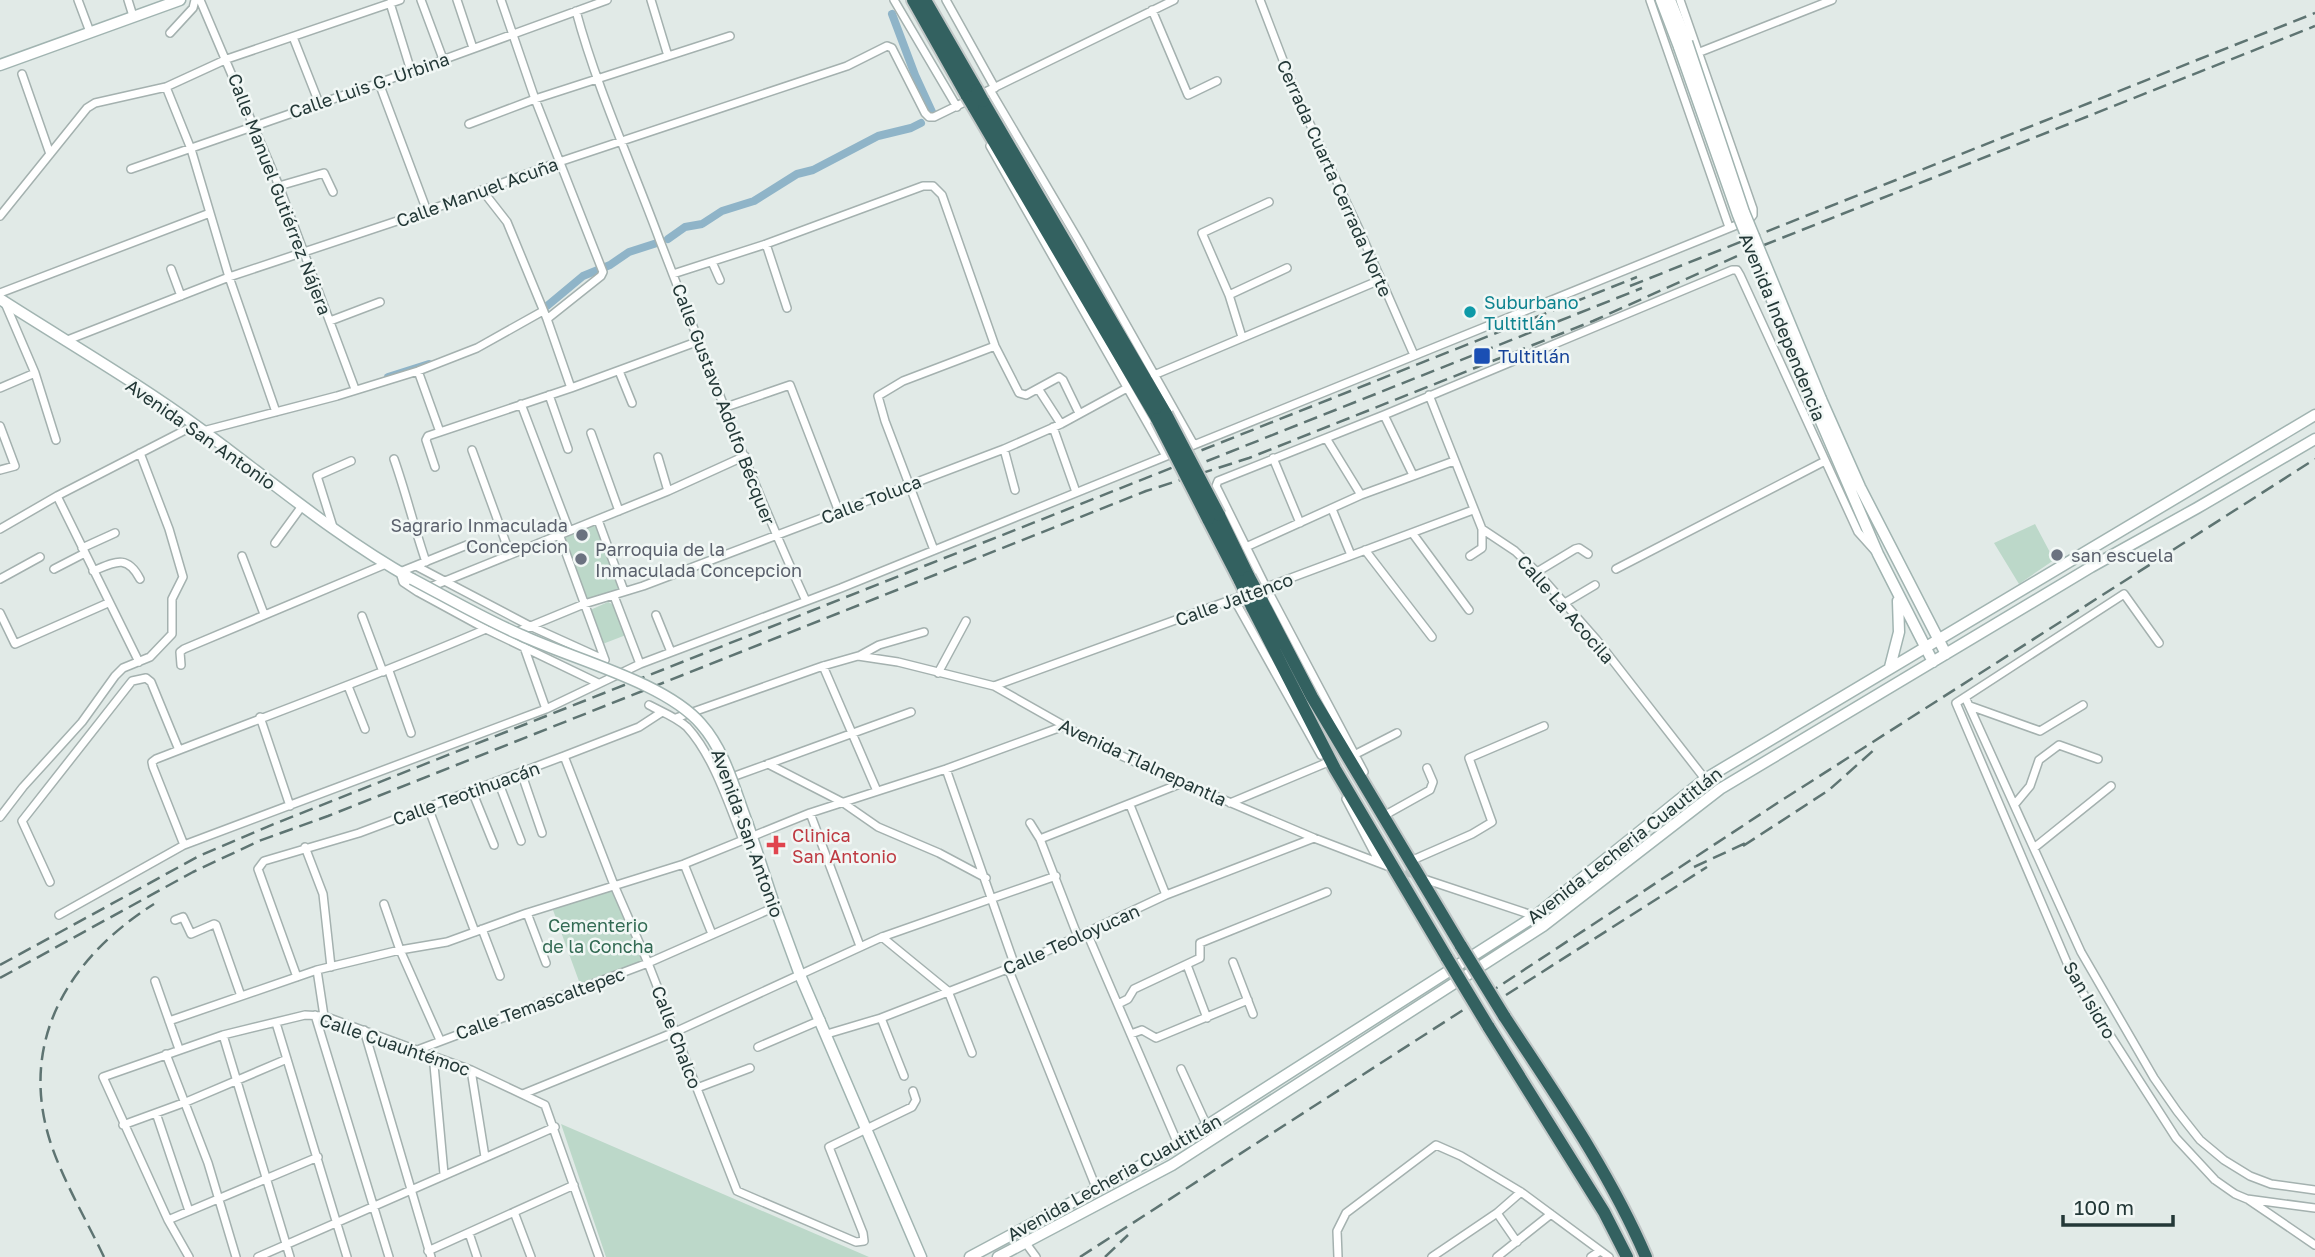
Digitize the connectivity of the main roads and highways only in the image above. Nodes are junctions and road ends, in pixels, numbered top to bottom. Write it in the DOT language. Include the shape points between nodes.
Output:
graph roads {
  1 [pos="180,0"];
  2 [pos="913,0"];
  3 [pos="925,0"];
  4 [pos="1661,0"];
  5 [pos="1670,0"];
  6 [pos="1683,45"];
  7 [pos="0,65"];
  8 [pos="978,96"];
  9 [pos="2,298"];
  10 [pos="1817,401"];
  11 [pos="2315,415"];
  12 [pos="2315,439"];
  13 [pos="1897,594"];
  14 [pos="1257,604"];
  15 [pos="1937,639"];
  16 [pos="1924,647"];
  17 [pos="1946,654"];
  18 [pos="1933,662"];
  19 [pos="1890,667"];
  20 [pos="920,1257"];
  21 [pos="970,1257"];
  22 [pos="998,1257"];
  23 [pos="1627,1257"];
  24 [pos="1646,1257"];
  1 -- 7 [label="main road"];
  2 -- 8 [label="highway"];
  3 -- 8 [label="highway"];
  4 -- 6 [label="main road, Avenida Independencia"];
  5 -- 6 [label="main road, Avenida Independencia"];
  6 -- 10 [label="main road, Avenida Independencia, bridge"];
  8 -- 14 [label="highway, bridge" via="1161,417"];
  9 -- 20 [label="main road, Avenida San Antonio, bridge" via="199,428 386,564 520,635 672,700 699,721 716,745 800,975"];
  10 -- 13 [label="main road, Avenida Independencia"];
  10 -- 15 [label="main road, Avenida Independencia"];
  11 -- 15 [label="main road, Avenida Lecheria Cuautitlán"];
  12 -- 17 [label="main road, Avenida Lecheria Cuautitlán"];
  13 -- 16 [label="main road, Avenida Independencia"];
  13 -- 19 [label="main road" via="1899,632"];
  14 -- 23 [label="highway, bridge" via="1335,769 1597,1200"];
  14 -- 24 [label="highway, bridge" via="1461,946 1596,1159"];
  15 -- 16 [label="main road, Avenida Lecheria Cuautitlán"];
  15 -- 17 [label="main road"];
  16 -- 18 [label="main road"];
  16 -- 19 [label="main road, Avenida Lecheria Cuautitlán"];
  17 -- 18 [label="main road, Avenida Lecheria Cuautitlán"];
  18 -- 22 [label="main road, Avenida Lecheria Cuautitlán" via="1720,789 1543,926 1172,1165"];
  19 -- 21 [label="main road, Avenida Lecheria Cuautitlán" via="1705,779 1535,916 1178,1144"];
}
